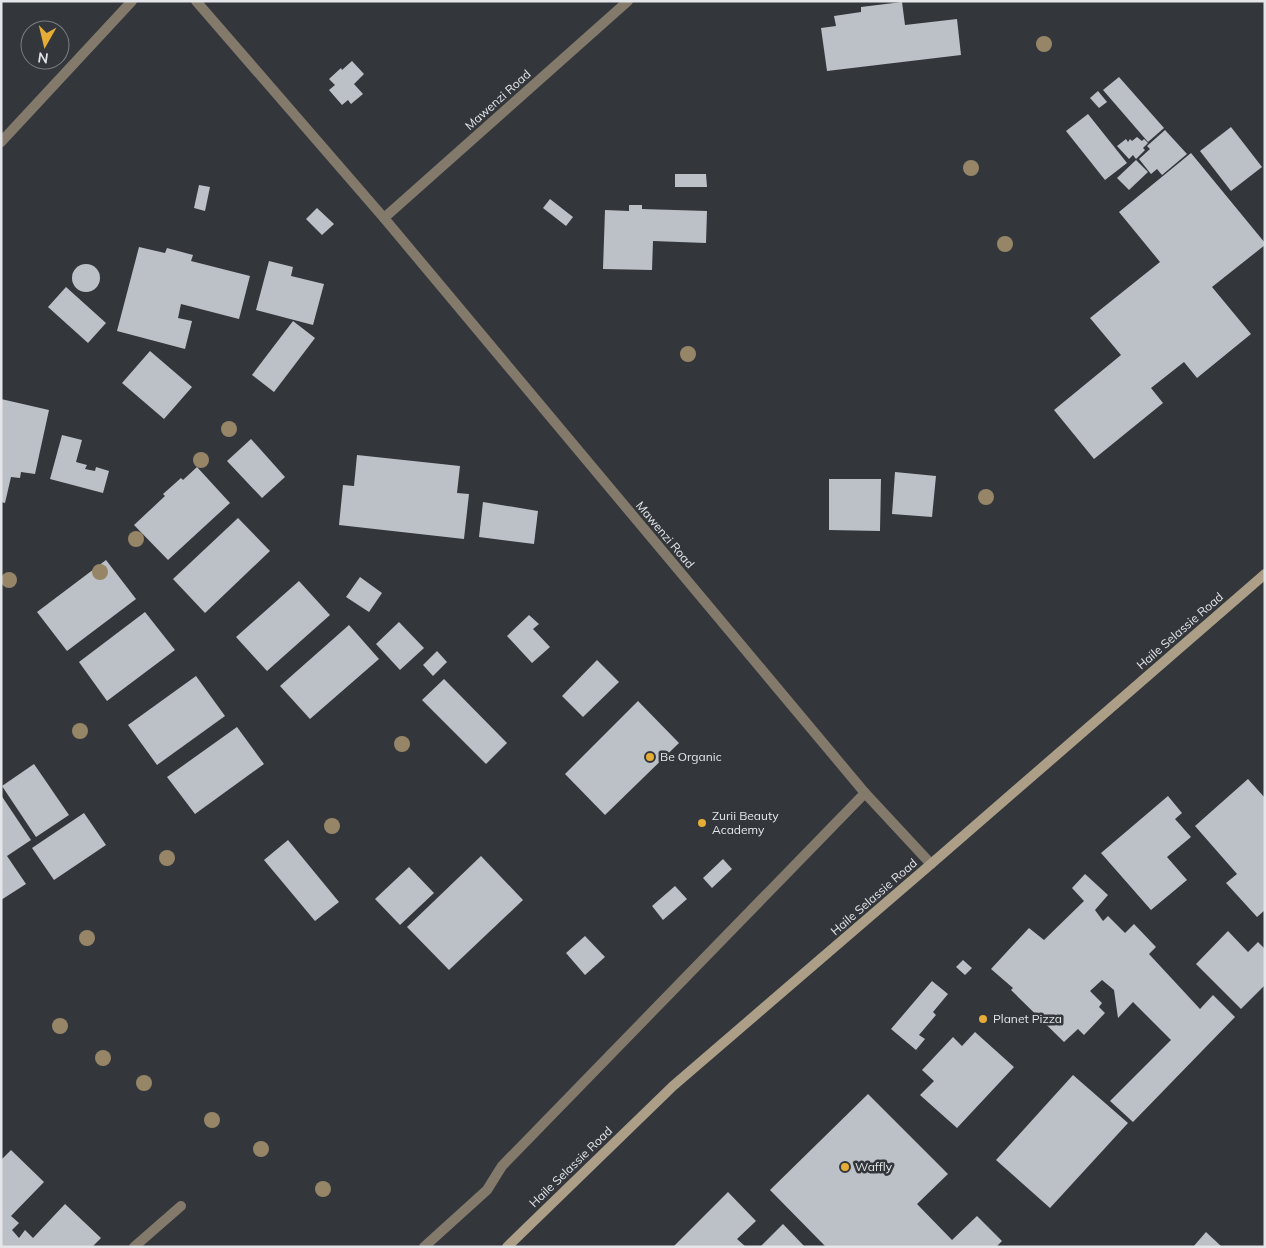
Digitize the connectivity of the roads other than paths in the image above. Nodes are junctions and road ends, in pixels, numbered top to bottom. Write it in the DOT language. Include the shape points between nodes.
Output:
graph roads {
  1 [pos="132,1"];
  2 [pos="196,1"];
  3 [pos="628,1"];
  4 [pos="1,142"];
  5 [pos="384,218"];
  6 [pos="1265,574"];
  7 [pos="865,793"];
  8 [pos="931,864"];
  9 [pos="181,1206"];
  10 [pos="134,1247"];
  11 [pos="424,1247"];
  12 [pos="506,1247"];
  1 -- 4 [label="street"];
  2 -- 5 [label="street, Mawenzi Road"];
  3 -- 5 [label="street, Mawenzi Road"];
  5 -- 7 [label="street, Mawenzi Road"];
  6 -- 8 [label="street, Haile Selassie Road"];
  7 -- 8 [label="street, Mawenzi Road"];
  7 -- 11 [label="street" via="502,1166 487,1190"];
  8 -- 12 [label="street, Haile Selassie Road" via="673,1086"];
  9 -- 10 [label="street"];
}
